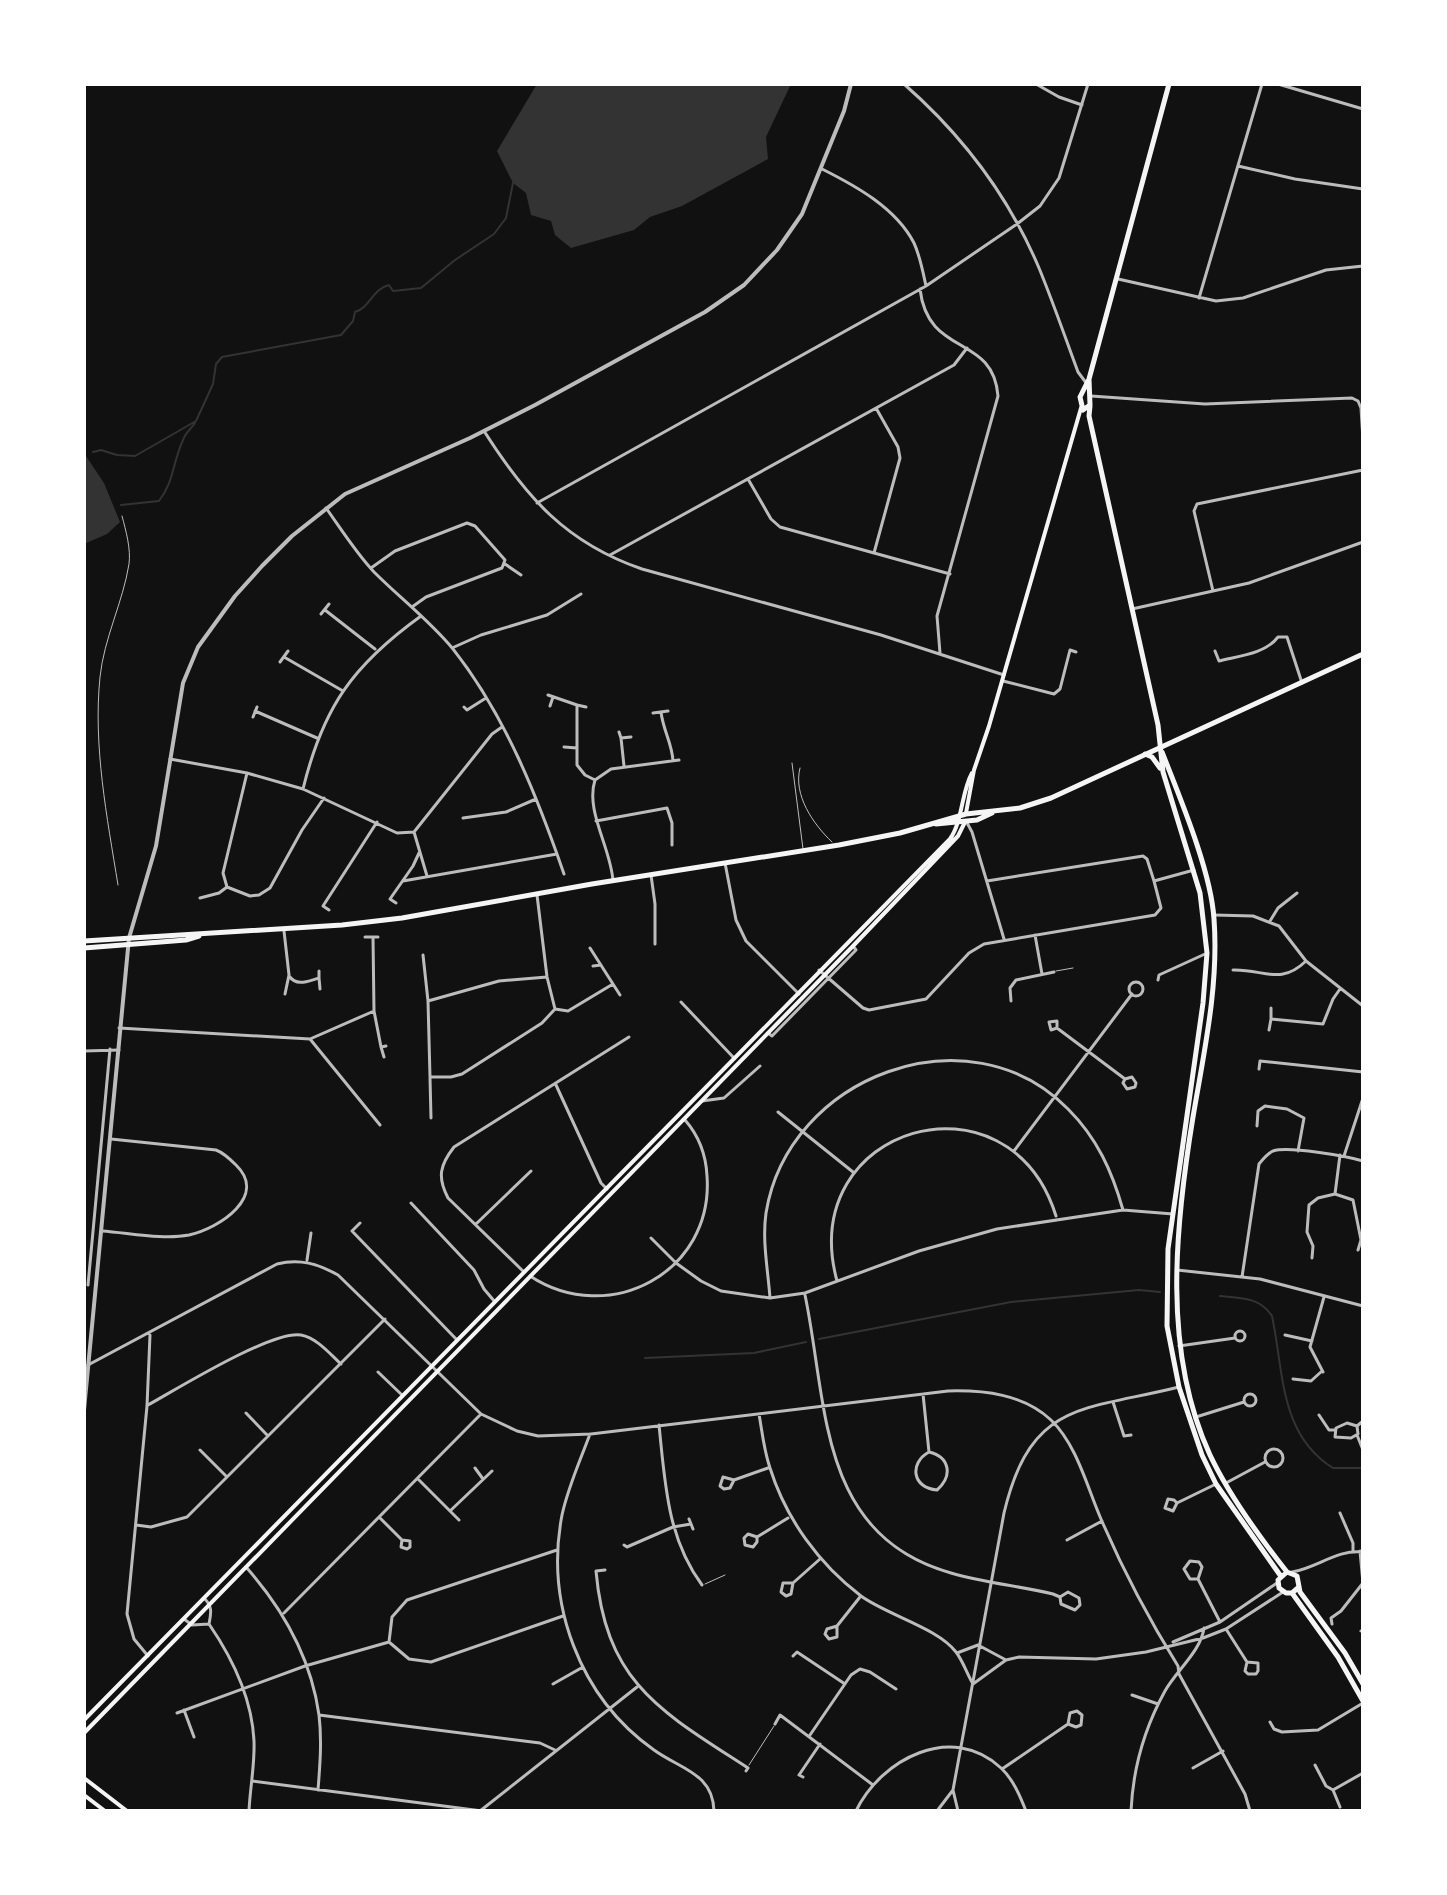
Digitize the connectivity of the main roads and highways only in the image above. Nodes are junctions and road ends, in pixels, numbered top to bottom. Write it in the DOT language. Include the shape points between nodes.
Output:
graph roads {
  1 [pos="1169,84"];
  2 [pos="1088,381"];
  3 [pos="1082,393"];
  4 [pos="1090,395"];
  5 [pos="1090,406"];
  6 [pos="1082,409"];
  7 [pos="1089,416"];
  8 [pos="1363,654"];
  9 [pos="1160,747"];
  10 [pos="1145,754"];
  11 [pos="974,770"];
  12 [pos="1163,772"];
  13 [pos="966,817"];
  14 [pos="958,819"];
  15 [pos="84,941"];
  16 [pos="129,941"];
  17 [pos="84,948"];
  18 [pos="1215,969"];
  19 [pos="1206,970"];
  20 [pos="1173,1214"];
  21 [pos="1182,1214"];
  22 [pos="1179,1387"];
  23 [pos="1187,1387"];
  24 [pos="1289,1572"];
  25 [pos="1280,1575"];
  26 [pos="1299,1584"];
  27 [pos="1292,1593"];
  28 [pos="186,1621"];
  29 [pos="1363,1684"];
  30 [pos="1363,1702"];
  31 [pos="84,1720"];
  32 [pos="84,1733"];
  33 [pos="84,1778"];
  34 [pos="84,1795"];
  35 [pos="105,1811"];
  36 [pos="127,1811"];
  1 -- 2 [label="main road"];
  2 -- 3 [label="main road"];
  2 -- 4 [label="main road"];
  3 -- 4 [label="main road"];
  3 -- 6 [label="main road"];
  4 -- 5 [label="main road"];
  5 -- 6 [label="main road"];
  5 -- 7 [label="main road"];
  6 -- 7 [label="main road"];
  6 -- 11 [label="main road"];
  7 -- 9 [label="main road"];
  8 -- 9 [label="main road"];
  9 -- 10 [label="main road"];
  9 -- 12 [label="main road"];
  9 -- 18 [label="main road" via="1202,865 1214,915"];
  10 -- 12 [label="main road"];
  10 -- 13 [label="main road" via="1036,804"];
  11 -- 13 [label="main road"];
  11 -- 14 [label="main road"];
  12 -- 19 [label="main road" via="1204,916"];
  13 -- 14 [label="main road"];
  13 -- 28 [label="main road" via="958,836 826,977 210,1604"];
  14 -- 16 [label="main road" via="837,846 402,918"];
  14 -- 28 [label="main road" via="950,839"];
  15 -- 16 [label="main road"];
  16 -- 17 [label="main road"];
  18 -- 19 [label="main road"];
  18 -- 21 [label="main road"];
  19 -- 20 [label="main road"];
  20 -- 21 [label="main road"];
  20 -- 22 [label="main road" via="1167,1326"];
  21 -- 23 [label="main road" via="1176,1310"];
  22 -- 23 [label="main road"];
  22 -- 25 [label="main road" via="1216,1484"];
  23 -- 24 [label="main road" via="1210,1455"];
  24 -- 25 [label="main road"];
  24 -- 26 [label="main road"];
  25 -- 27 [label="main road" via="1277,1583 1283,1592"];
  26 -- 27 [label="main road"];
  26 -- 29 [label="main road"];
  27 -- 30 [label="main road"];
  28 -- 31 [label="main road"];
  28 -- 32 [label="main road"];
  33 -- 36 [label="main road"];
  34 -- 35 [label="main road"];
}
